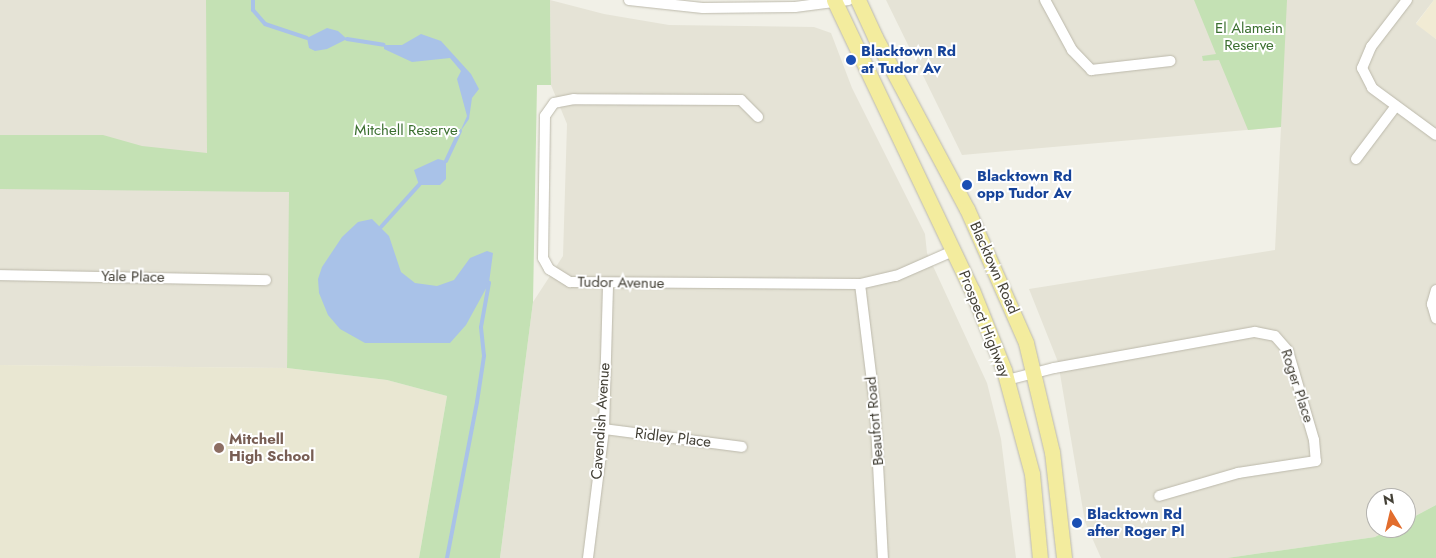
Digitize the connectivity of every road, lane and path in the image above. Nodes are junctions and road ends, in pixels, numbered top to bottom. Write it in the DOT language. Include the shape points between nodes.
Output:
graph roads {
  1 [pos="629,0"];
  2 [pos="858,0"];
  3 [pos="1045,0"];
  4 [pos="1407,0"];
  5 [pos="839,1"];
  6 [pos="1170,61"];
  7 [pos="1396,106"];
  8 [pos="758,117"];
  9 [pos="1436,135"];
  10 [pos="1356,159"];
  11 [pos="953,251"];
  12 [pos="0,275"];
  13 [pos="266,280"];
  14 [pos="608,283"];
  15 [pos="860,284"];
  16 [pos="1436,290"];
  17 [pos="1436,318"];
  18 [pos="1036,372"];
  19 [pos="1006,380"];
  20 [pos="604,429"];
  21 [pos="742,447"];
  22 [pos="1160,496"];
  23 [pos="588,558"];
  24 [pos="883,558"];
  25 [pos="1040,558"];
  26 [pos="1064,558"];
  1 -- 5 [label="street" via="703,8 796,7"];
  2 -- 18 [label="main road, Blacktown Road" via="967,209 1015,315"];
  3 -- 6 [label="street" via="1072,50 1091,70"];
  4 -- 7 [label="street" via="1372,47 1362,68 1372,88"];
  5 -- 11 [label="main road, Prospect Highway" via="883,104"];
  7 -- 9 [label="street"];
  7 -- 10 [label="street"];
  8 -- 14 [label="street, Tudor Avenue" via="741,100 574,99 554,102 545,116 543,258 550,269 570,282"];
  11 -- 15 [label="street, Tudor Avenue" via="896,276"];
  11 -- 19 [label="main road, Prospect Highway"];
  12 -- 13 [label="street, Yale Place"];
  14 -- 15 [label="street, Tudor Avenue"];
  14 -- 20 [label="street, Cavendish Avenue"];
  15 -- 24 [label="street, Beaufort Road" via="876,407"];
  16 -- 17 [label="street" via="1432,304"];
  18 -- 19 [label="street, Roger Place"];
  18 -- 22 [label="street, Roger Place" via="1255,332 1275,336 1282,342 1308,422 1316,461 1238,474"];
  18 -- 26 [label="main road, Blacktown Road" via="1057,482"];
  19 -- 25 [label="main road, Prospect Highway" via="1032,474"];
  20 -- 21 [label="street, Ridley Place"];
  20 -- 23 [label="street, Cavendish Avenue"];
}
